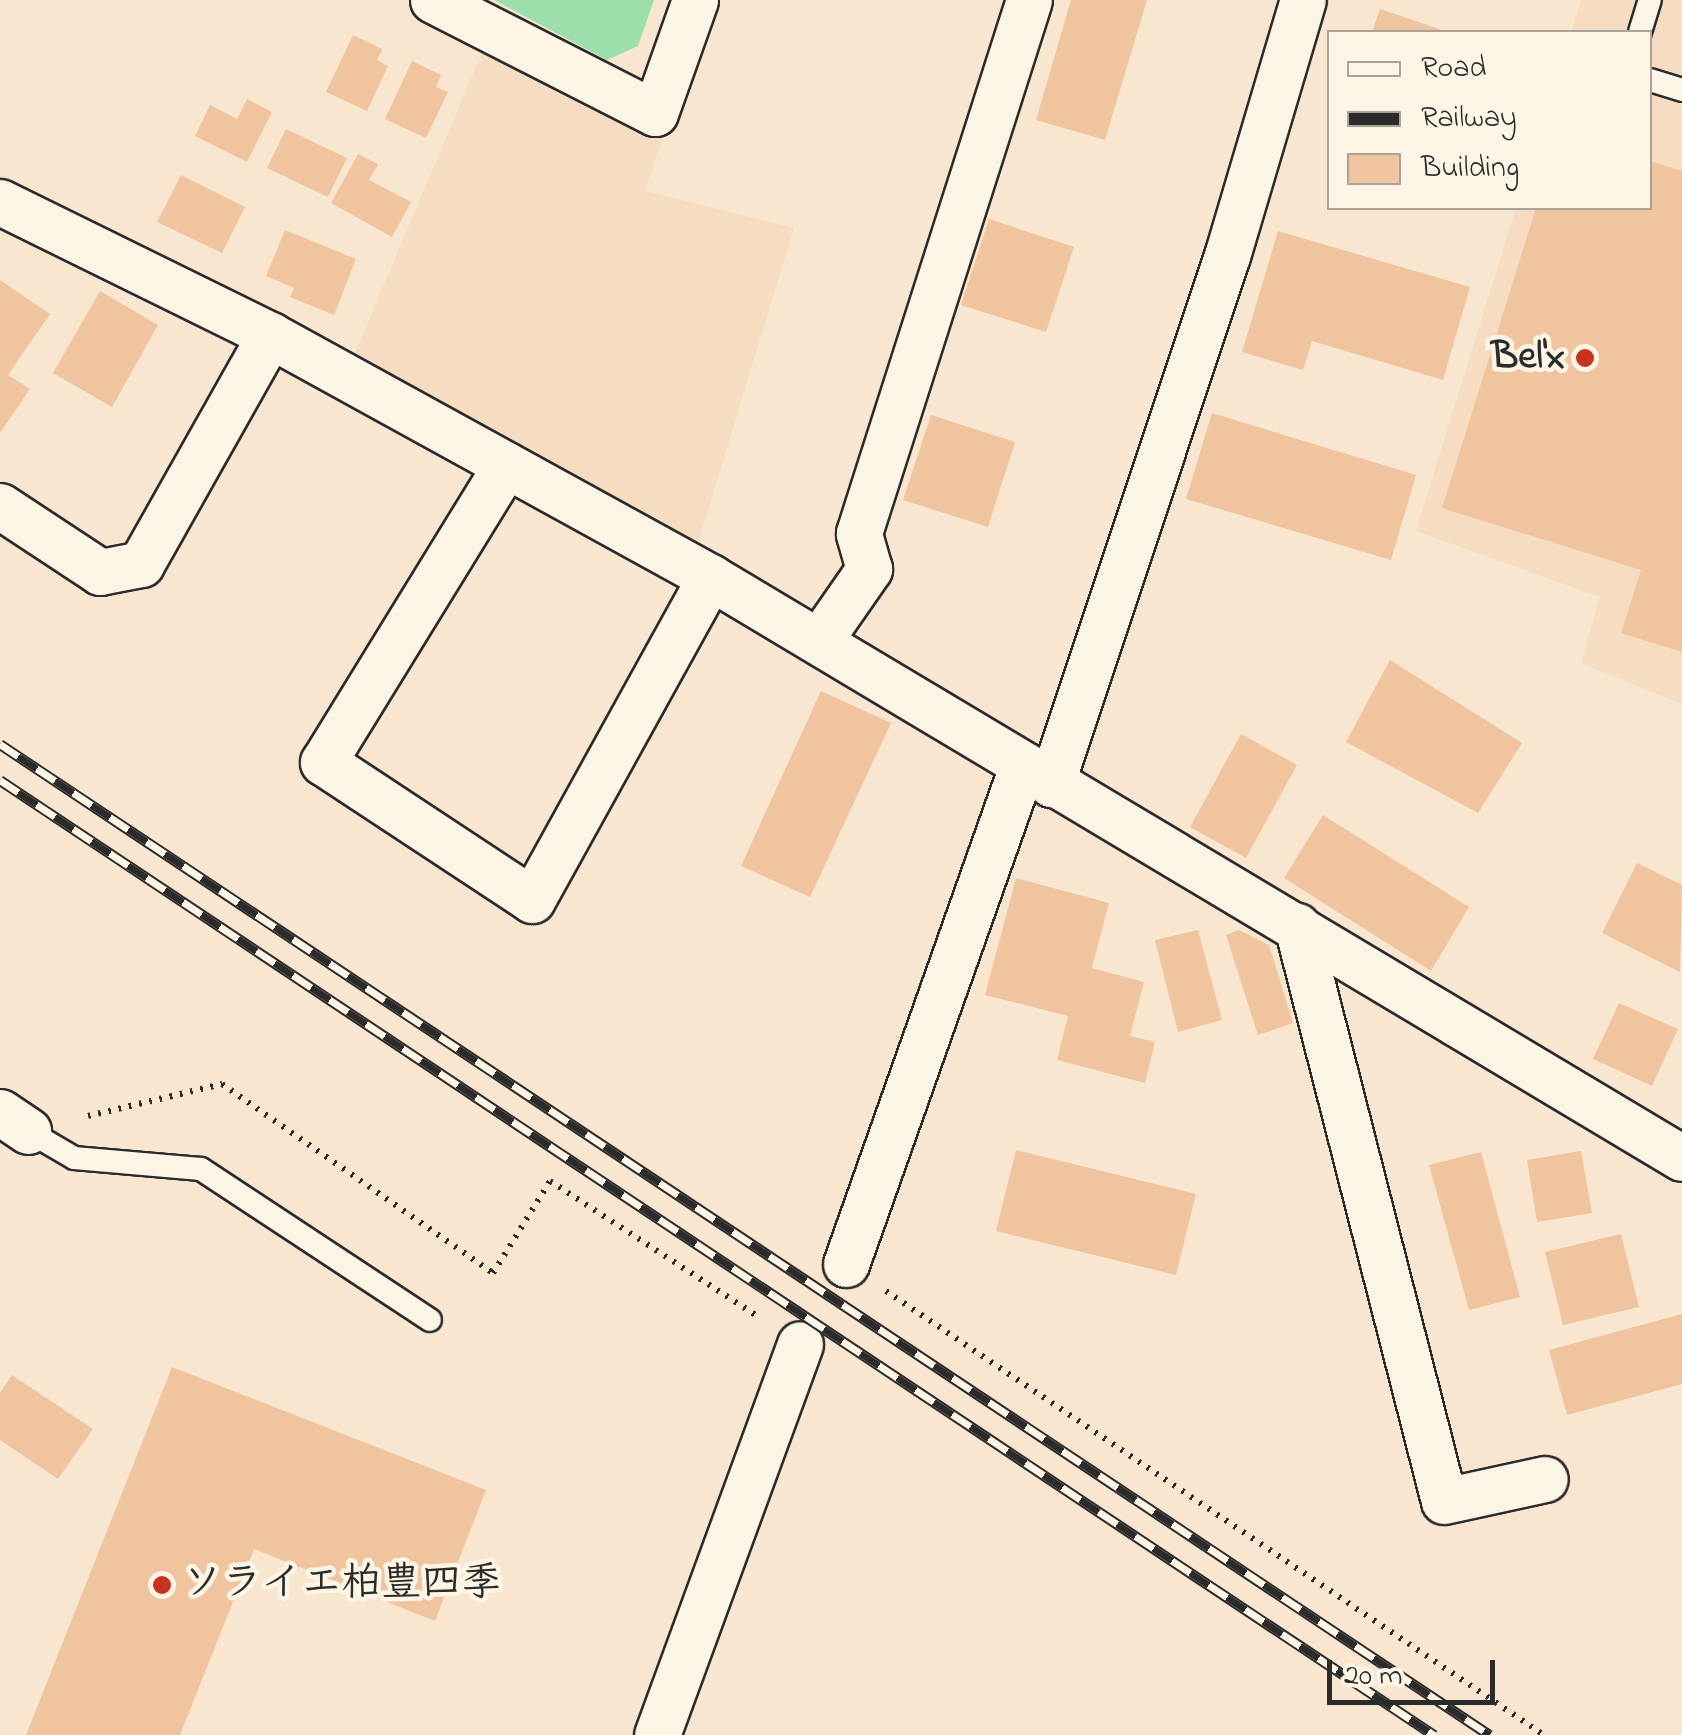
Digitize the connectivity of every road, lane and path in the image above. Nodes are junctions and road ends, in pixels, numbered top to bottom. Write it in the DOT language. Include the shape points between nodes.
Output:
graph roads {
  1 [pos="433,0"];
  2 [pos="695,0"];
  3 [pos="1030,0"];
  4 [pos="1303,0"];
  5 [pos="1650,0"];
  6 [pos="1641,30"];
  7 [pos="1652,81"];
  8 [pos="1682,90"];
  9 [pos="0,202"];
  10 [pos="270,335"];
  11 [pos="506,466"];
  12 [pos="0,506"];
  13 [pos="710,577"];
  14 [pos="819,641"];
  15 [pos="1037,774"];
  16 [pos="1297,926"];
  17 [pos="14,1121"];
  18 [pos="1682,1158"];
  19 [pos="846,1264"];
  20 [pos="430,1320"];
  21 [pos="800,1344"];
  22 [pos="1545,1479"];
  23 [pos="657,1735"];
  24 [pos="1544,1735"];
  1 -- 2 [label="street" via="655,113"];
  3 -- 14 [label="street" via="860,533 869,569"];
  4 -- 15 [label="street" via="1227,256"];
  5 -- 6 [label="lane"];
  7 -- 8 [label="lane"];
  9 -- 10 [label="street"];
  10 -- 11 [label="street"];
  10 -- 12 [label="street" via="141,564 100,572"];
  11 -- 13 [label="street"];
  11 -- 13 [label="street" via="323,762 532,900"];
  13 -- 14 [label="street"];
  14 -- 15 [label="street"];
  15 -- 16 [label="street"];
  15 -- 19 [label="street"];
  16 -- 18 [label="street"];
  16 -- 22 [label="street" via="1444,1502"];
  17 -- 20 [label="lane" via="74,1158 201,1168"];
  17 -- 21 [label="path" via="222,1084 493,1272 550,1182"];
  19 -- 24 [label="path"];
  21 -- 23 [label="street"];
}
